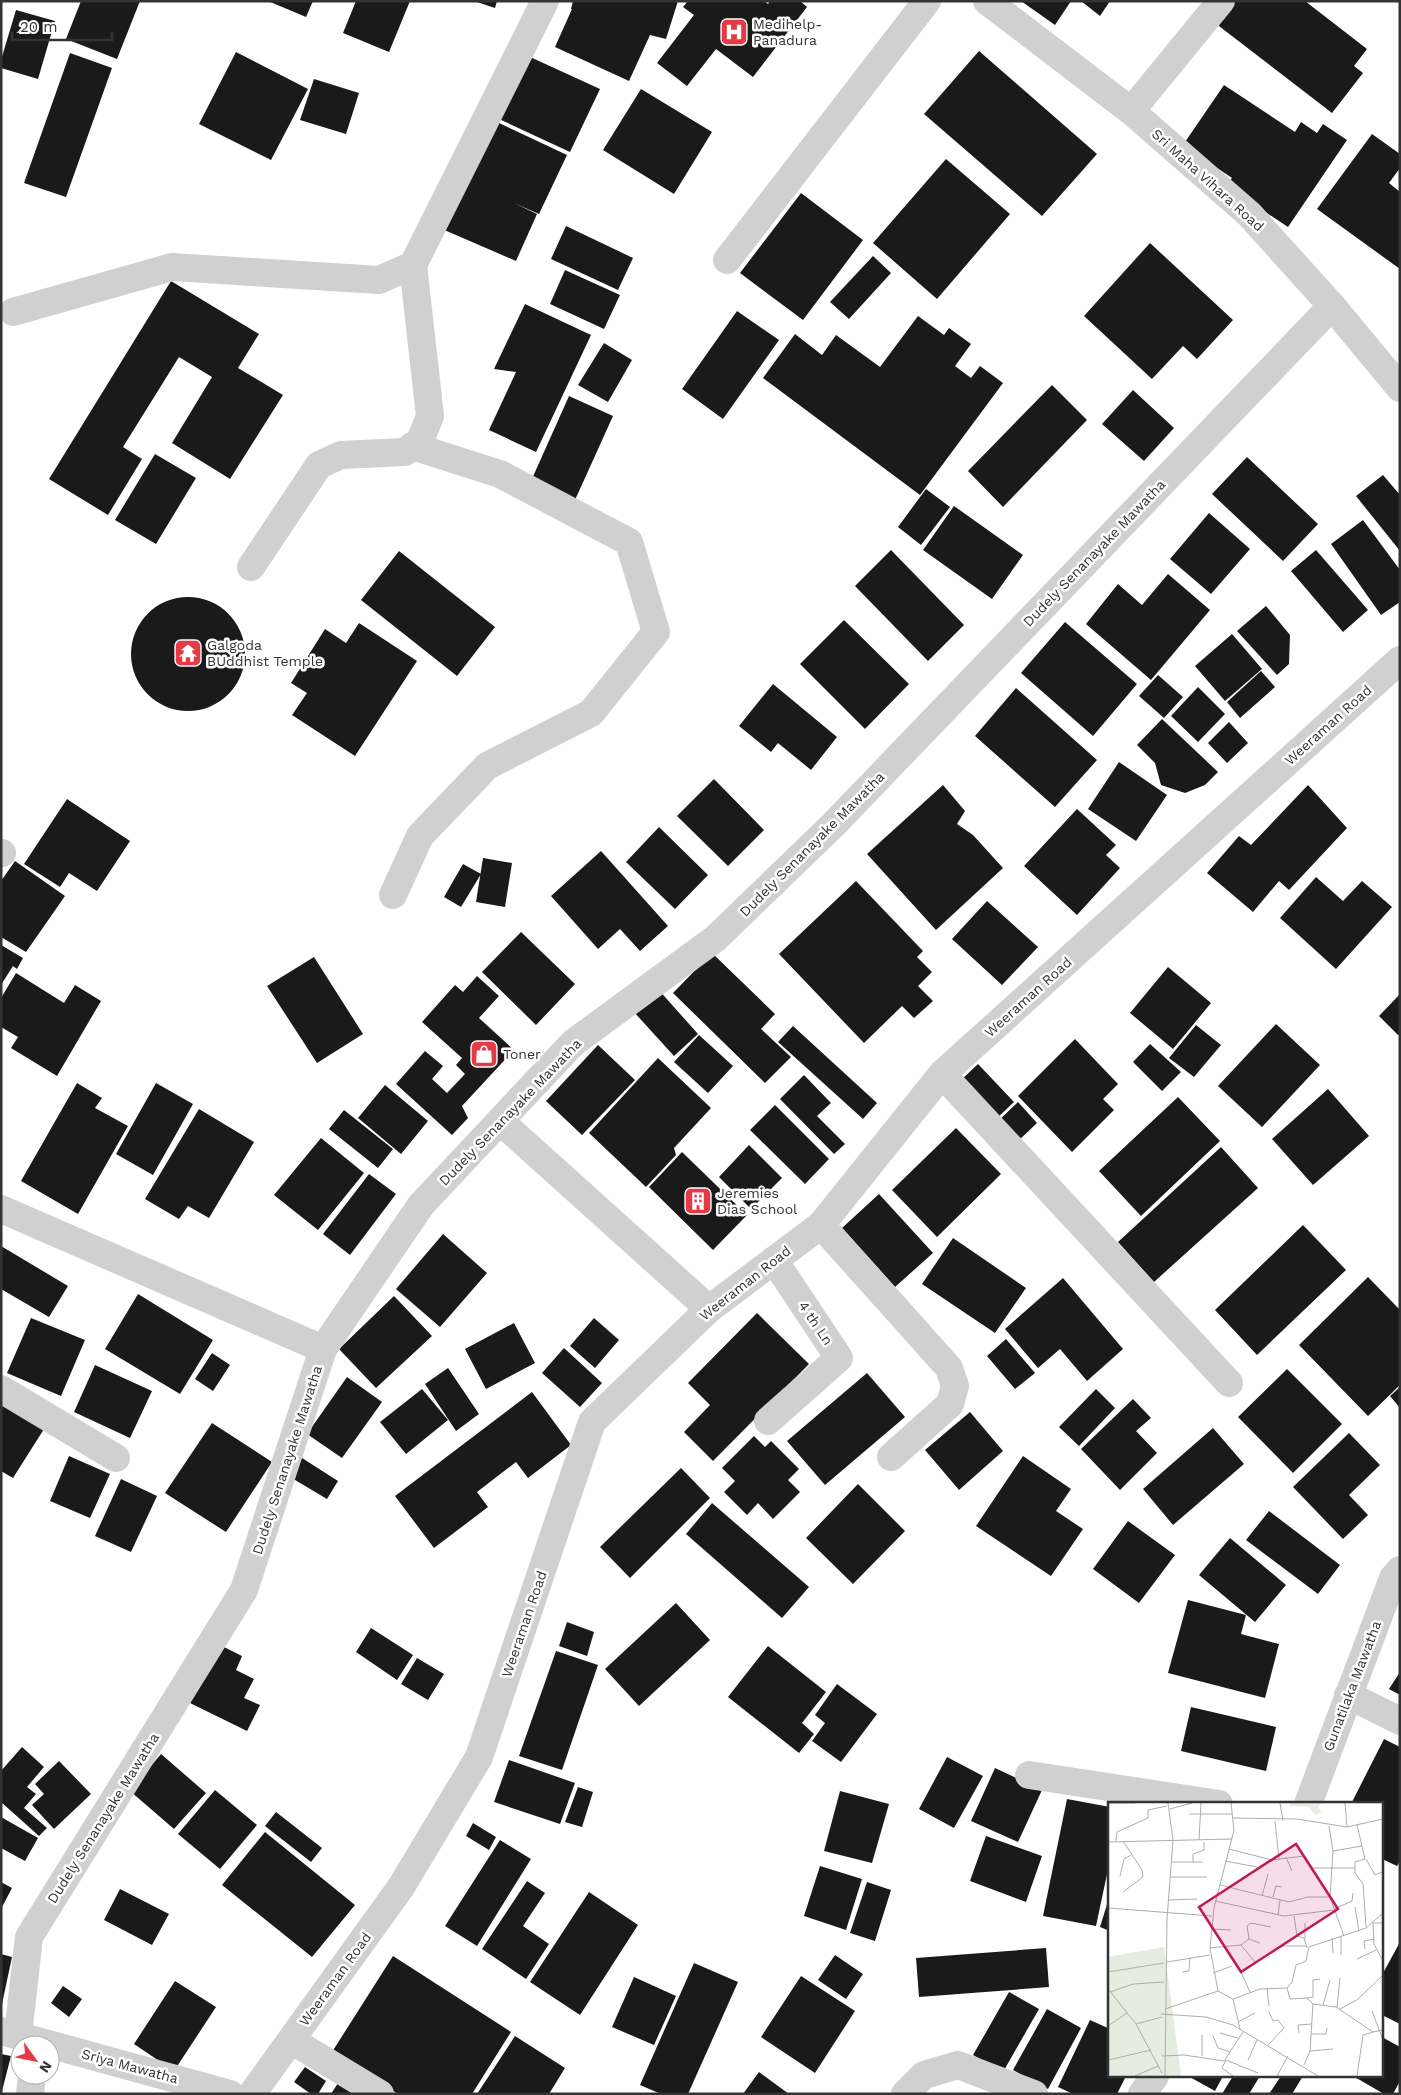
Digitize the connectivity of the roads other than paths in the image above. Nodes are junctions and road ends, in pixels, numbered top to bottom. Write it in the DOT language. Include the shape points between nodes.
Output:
graph roads {
  1 [pos="545,1"];
  2 [pos="927,1"];
  3 [pos="987,1"];
  4 [pos="1221,1"];
  5 [pos="1131,111"];
  6 [pos="727,260"];
  7 [pos="413,265"];
  8 [pos="1332,306"];
  9 [pos="13,312"];
  10 [pos="1400,388"];
  11 [pos="412,446"];
  12 [pos="251,567"];
  13 [pos="1400,660"];
  14 [pos="393,895"];
  15 [pos="942,1074"];
  16 [pos="500,1121"];
  17 [pos="1,1209"];
  18 [pos="821,1225"];
  19 [pos="774,1260"];
  20 [pos="709,1309"];
  21 [pos="323,1349"];
  22 [pos="1229,1382"];
  23 [pos="1,1389"];
  24 [pos="768,1420"];
  25 [pos="891,1457"];
  26 [pos="116,1458"];
  27 [pos="1400,1570"];
  28 [pos="1348,1695"];
  29 [pos="1400,1721"];
  30 [pos="1029,1775"];
  31 [pos="1206,1802"];
  32 [pos="1309,1802"];
  33 [pos="23,2035"];
  34 [pos="291,2040"];
  35 [pos="60,2048"];
  36 [pos="1154,2078"];
  37 [pos="230,2094"];
  38 [pos="252,2094"];
  39 [pos="380,2094"];
  40 [pos="905,2094"];
  41 [pos="1034,2094"];
  42 [pos="1142,2094"];
  1 -- 7 [label="street"];
  2 -- 6 [label="street"];
  3 -- 5 [label="street, Sri Maha Vihara Road"];
  4 -- 5 [label="street"];
  5 -- 8 [label="street, Sri Maha Vihara Road" via="1249,214"];
  7 -- 9 [label="street" via="379,280 172,267"];
  7 -- 11 [label="street" via="430,416 420,441"];
  8 -- 10 [label="street, Sri Maha Vihara Road"];
  8 -- 16 [label="street, Dudely Senanayake Mawatha" via="828,830 716,938 573,1043"];
  11 -- 12 [label="street" via="404,452 341,455 319,465"];
  11 -- 14 [label="street" via="500,474 629,542 656,632 591,713 486,766 420,836"];
  13 -- 15 [label="street, Weeraman Road"];
  15 -- 18 [label="street, Weeraman Road"];
  15 -- 22 [label="street"];
  16 -- 20 [label="street"];
  16 -- 21 [label="street, Dudely Senanayake Mawatha" via="421,1205"];
  17 -- 21 [label="street"];
  18 -- 19 [label="street, Weeraman Road"];
  18 -- 25 [label="street" via="949,1368 955,1386 950,1404"];
  19 -- 20 [label="street, Weeraman Road"];
  19 -- 24 [label="street, 4 th Ln" via="839,1358"];
  20 -- 34 [label="street, Weeraman Road" via="592,1422 479,1757 401,1887"];
  21 -- 33 [label="street, Dudely Senanayake Mawatha" via="244,1590 29,1938"];
  23 -- 26 [label="street"];
  27 -- 28 [label="street, Gunatilaka Mawatha" via="1393,1578"];
  28 -- 29 [label="street"];
  28 -- 32 [label="street, Gunatilaka Mawatha"];
  30 -- 31 [label="street"];
  34 -- 38 [label="street, Weeraman Road"];
  34 -- 39 [label="street"];
  35 -- 37 [label="street, Sriya Mawatha"];
  36 -- 42 [label="street"];
  40 -- 41 [label="street" via="924,2074 958,2065"];
}
